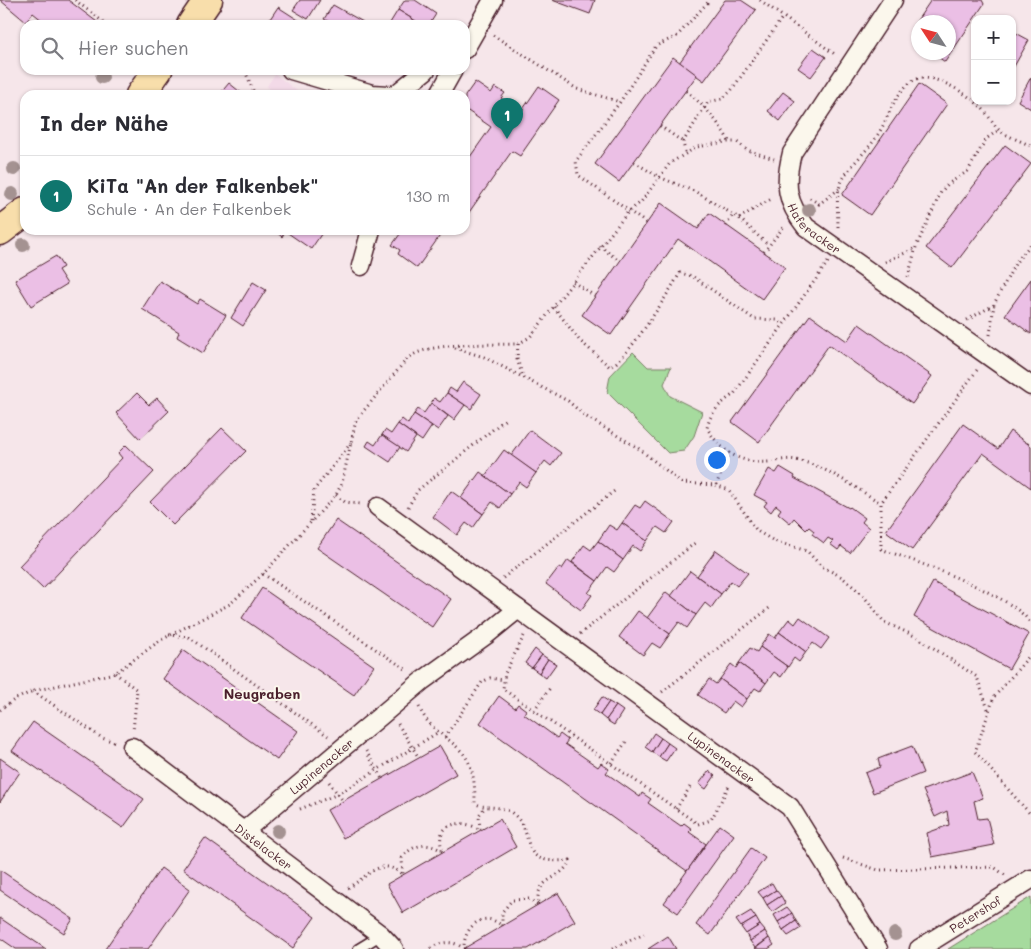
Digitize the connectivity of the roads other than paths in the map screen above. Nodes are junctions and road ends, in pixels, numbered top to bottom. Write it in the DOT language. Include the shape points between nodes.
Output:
graph roads {
  1 [pos="208,0"];
  2 [pos="494,0"];
  3 [pos="893,0"];
  4 [pos="194,20"];
  5 [pos="472,31"];
  6 [pos="154,75"];
  7 [pos="308,75"];
  8 [pos="420,75"];
  9 [pos="450,75"];
  10 [pos="144,90"];
  11 [pos="358,90"];
  12 [pos="401,90"];
  13 [pos="443,90"];
  14 [pos="20,216"];
  15 [pos="0,231"];
  16 [pos="370,235"];
  17 [pos="361,266"];
  18 [pos="1031,386"];
  19 [pos="378,507"];
  20 [pos="518,609"];
  21 [pos="132,747"];
  22 [pos="244,831"];
  23 [pos="1026,882"];
  24 [pos="381,935"];
  25 [pos="358,949"];
  26 [pos="394,949"];
  27 [pos="878,949"];
  28 [pos="919,949"];
  1 -- 4 [label="main road"];
  2 -- 5 [label="street"];
  3 -- 18 [label="street, Haferacker" via="792,154 788,187 792,207 806,227"];
  6 -- 10 [label="main road"];
  7 -- 11 [label="street"];
  8 -- 12 [label="street"];
  9 -- 13 [label="street"];
  14 -- 15 [label="main road"];
  16 -- 17 [label="street"];
  19 -- 20 [label="street, Lupinenacker"];
  20 -- 22 [label="street, Lupinenacker" via="418,684"];
  20 -- 27 [label="street, Lupinenacker" via="790,807"];
  21 -- 22 [label="street, Distelacker"];
  22 -- 24 [label="street, Distelacker"];
  23 -- 28 [label="street, Petershof"];
  24 -- 25 [label="lane"];
  24 -- 26 [label="street, Distelacker"];
}
